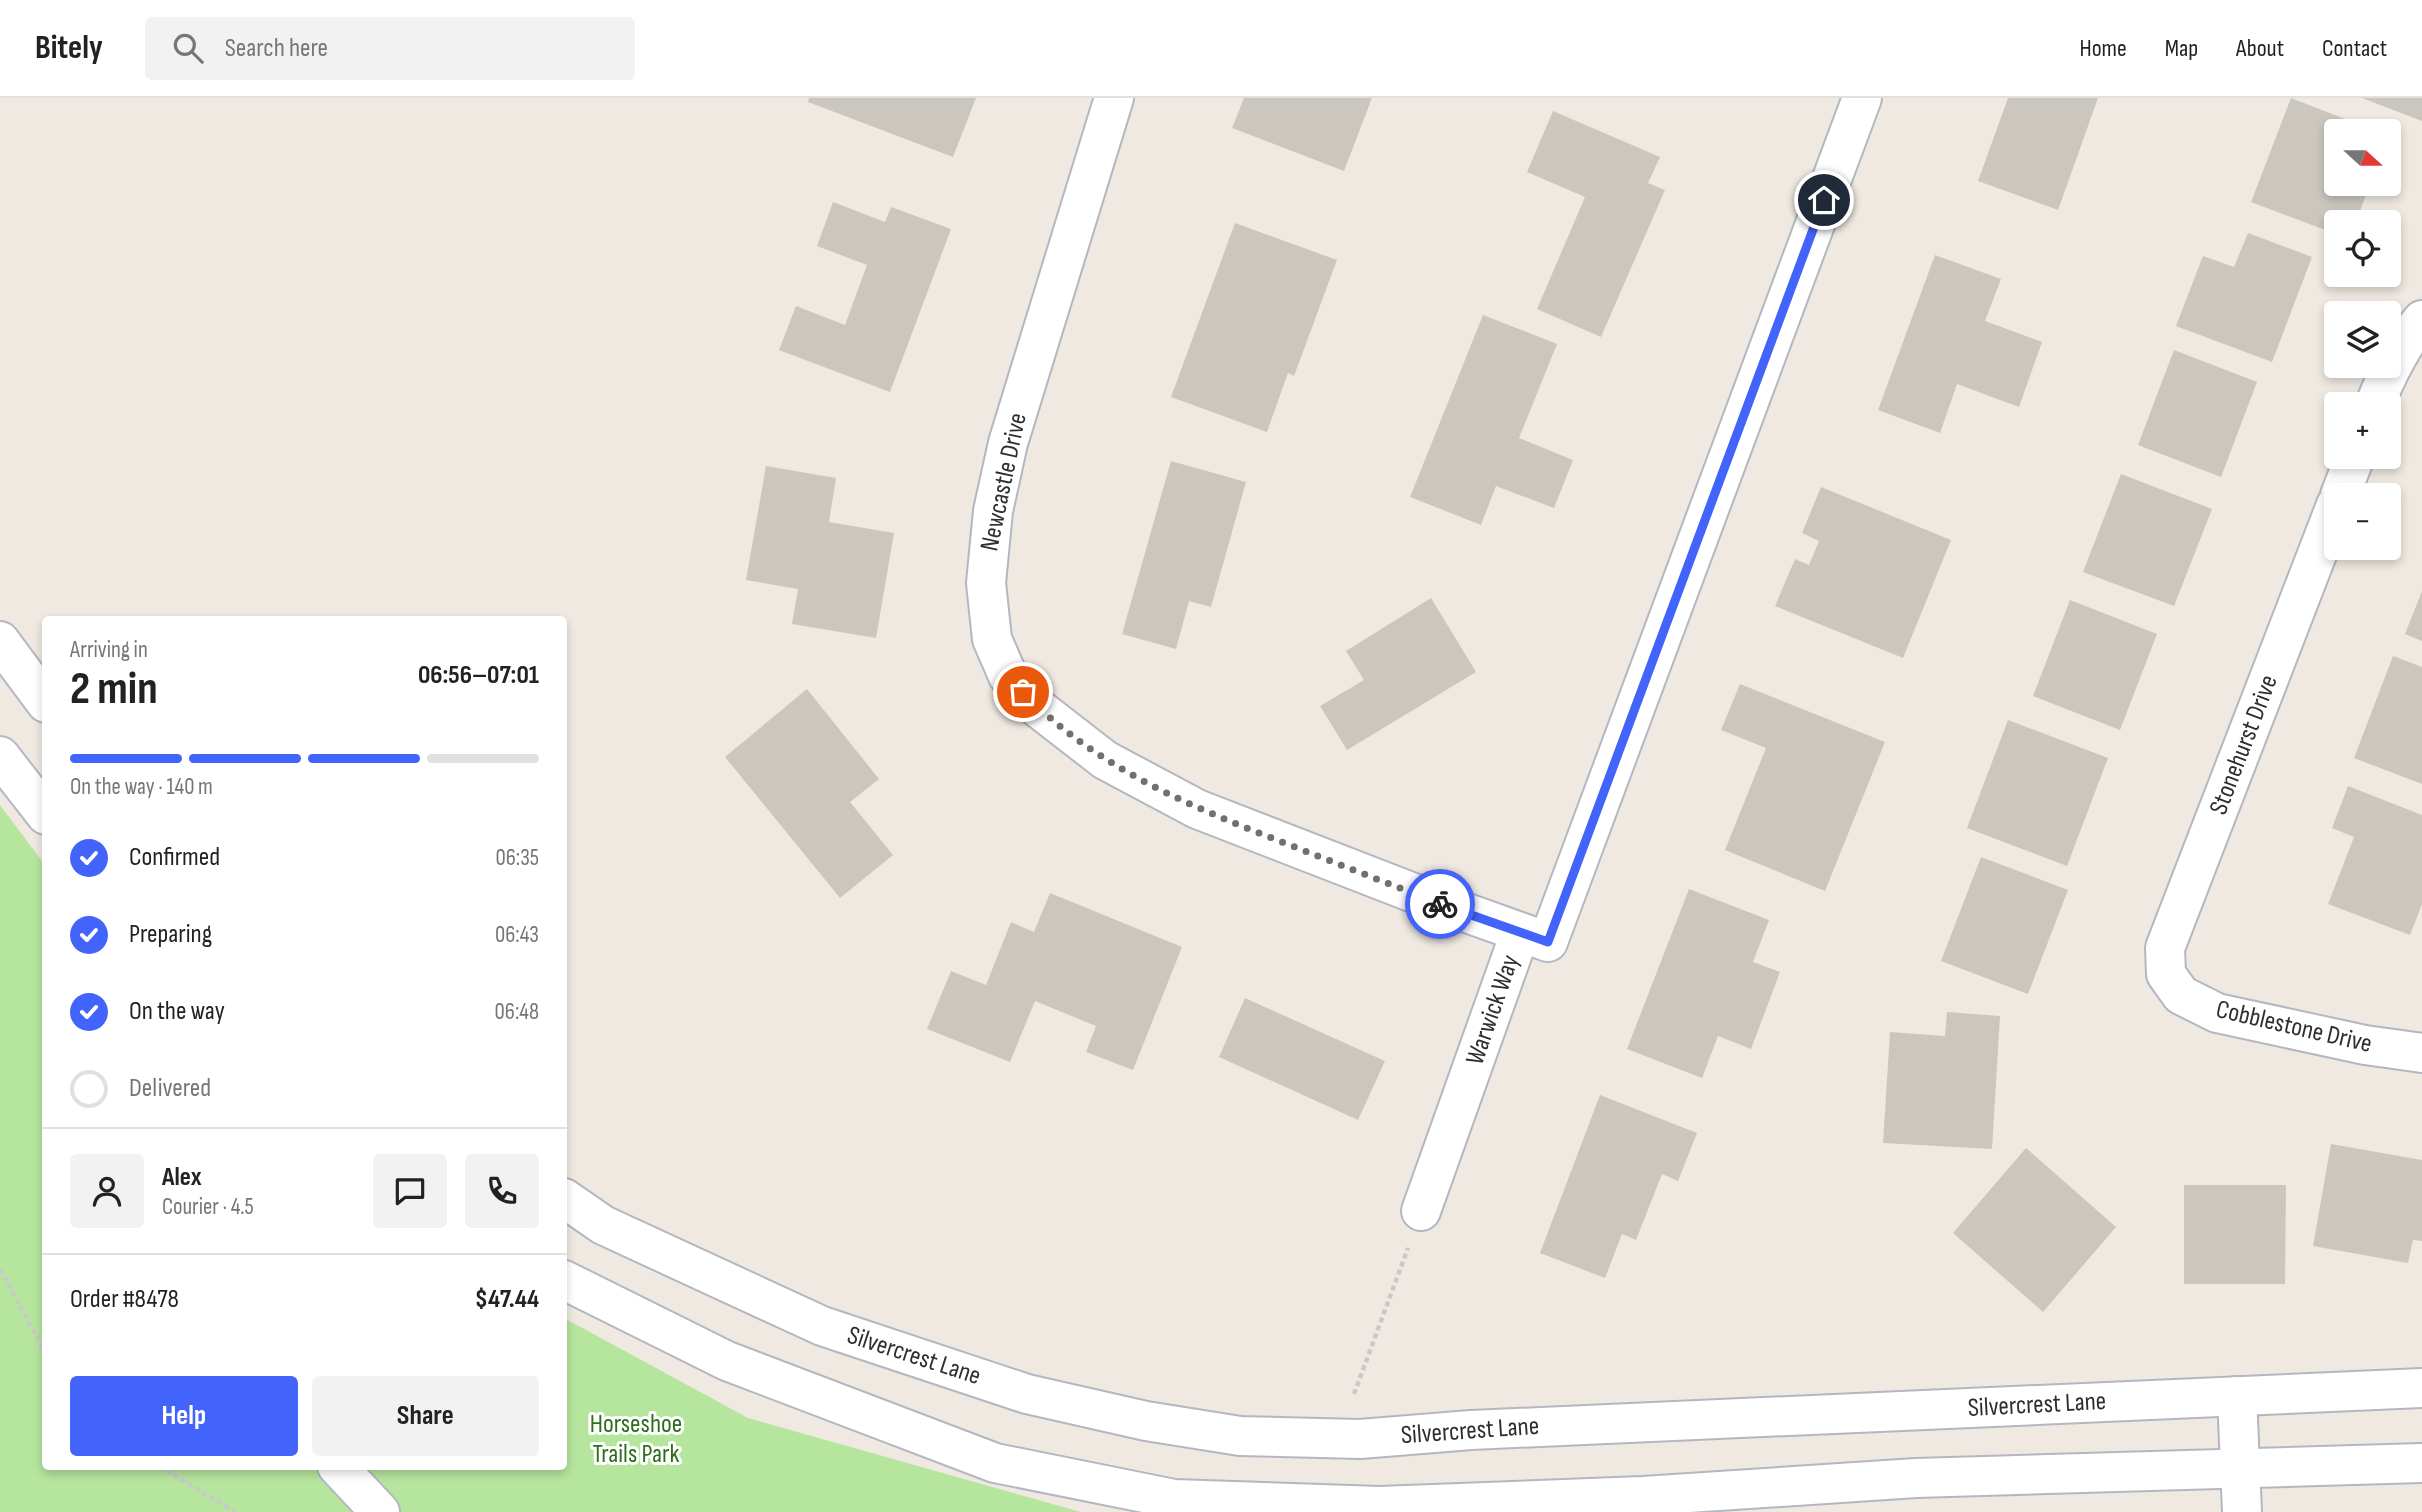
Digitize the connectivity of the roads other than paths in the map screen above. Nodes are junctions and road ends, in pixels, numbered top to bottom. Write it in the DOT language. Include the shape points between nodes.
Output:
graph roads {
  1 [pos="1114,98"];
  2 [pos="1862,98"];
  3 [pos="2422,320"];
  4 [pos="2380,392"];
  5 [pos="2324,536"];
  6 [pos="0,641"];
  7 [pos="42,698"];
  8 [pos="0,756"];
  9 [pos="42,810"];
  10 [pos="1520,933"];
  11 [pos="2174,984"];
  12 [pos="2422,1053"];
  13 [pos="567,1200"];
  14 [pos="1421,1211"];
  15 [pos="567,1281"];
  16 [pos="2422,1388"];
  17 [pos="2237,1396"];
  18 [pos="2422,1463"];
  19 [pos="2240,1468"];
  20 [pos="341,1470"];
  21 [pos="380,1512"];
  22 [pos="2242,1512"];
  1 -- 10 [label="street, Newcastle Drive" via="1008,443 993,511 986,583 992,639 1007,676 1038,708 1105,760 1197,809"];
  2 -- 10 [label="street, Warwick Way" via="1548,942"];
  3 -- 4 [label="street"];
  5 -- 11 [label="street, Stonehurst Drive" via="2165,948 2166,974"];
  6 -- 7 [label="street"];
  8 -- 9 [label="street"];
  10 -- 14 [label="street, Warwick Way"];
  11 -- 12 [label="street, Cobblestone Drive" via="2181,995 2217,1013"];
  13 -- 17 [label="street, Silvercrest Lane" via="603,1225 822,1326 1027,1394 1240,1436 1360,1439 1471,1430"];
  15 -- 19 [label="street" via="727,1361 995,1463 1174,1499 1391,1505 1643,1496 1916,1478"];
  16 -- 17 [label="street, Silvercrest Lane"];
  17 -- 19 [label="street"];
  18 -- 19 [label="street"];
  19 -- 22 [label="street"];
  20 -- 21 [label="street"];
}
